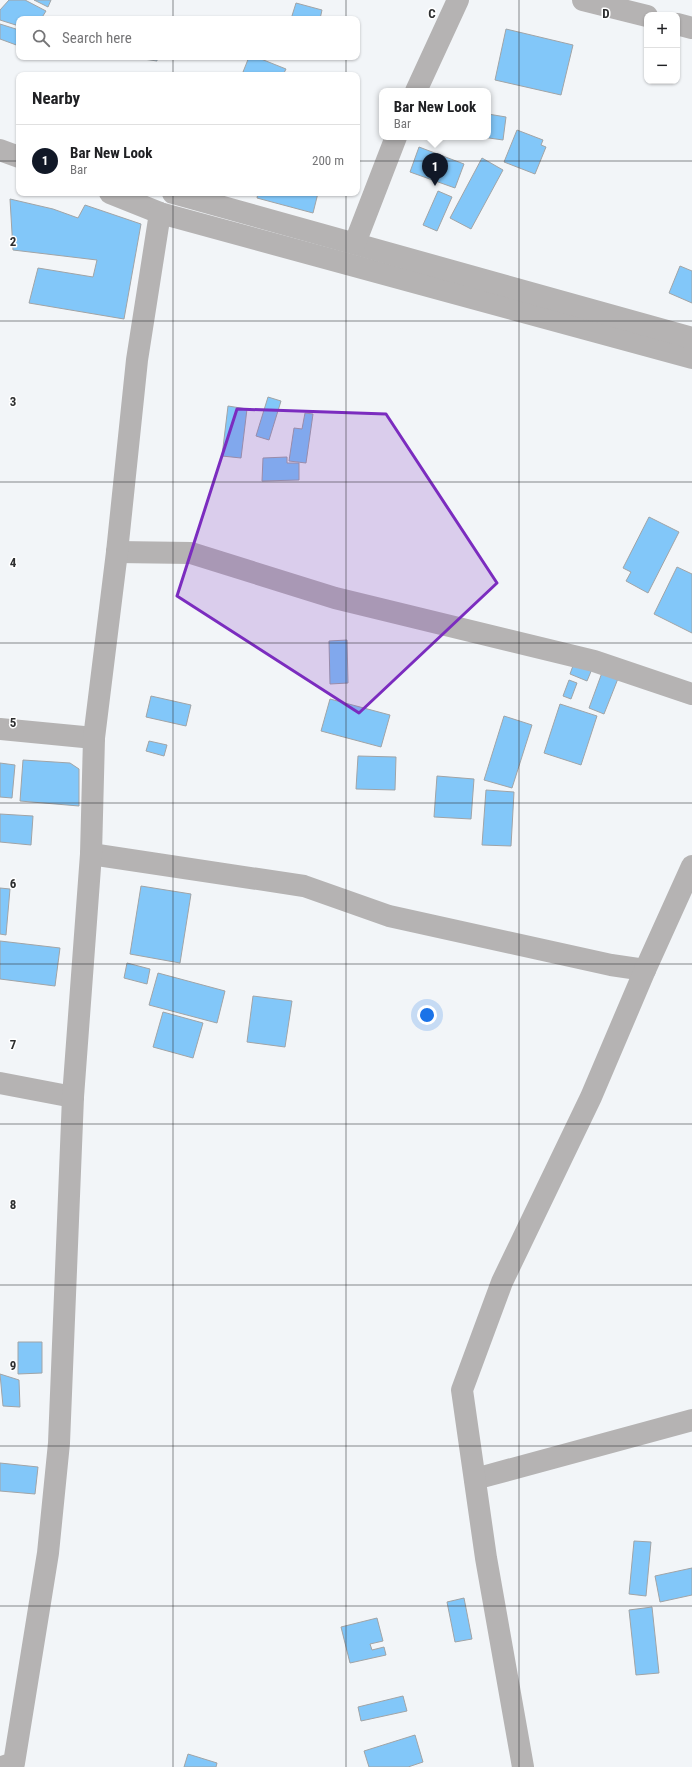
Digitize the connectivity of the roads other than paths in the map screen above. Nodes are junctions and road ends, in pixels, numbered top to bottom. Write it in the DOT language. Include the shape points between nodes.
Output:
graph roads {
  1 [pos="458,0"];
  2 [pos="583,0"];
  3 [pos="644,15"];
  4 [pos="680,25"];
  5 [pos="692,28"];
  6 [pos="417,88"];
  7 [pos="395,140"];
  8 [pos="0,149"];
  9 [pos="16,152"];
  10 [pos="16,156"];
  11 [pos="118,196"];
  12 [pos="183,196"];
  13 [pos="160,213"];
  14 [pos="355,243"];
  15 [pos="692,338"];
  16 [pos="692,358"];
  17 [pos="117,552"];
  18 [pos="692,694"];
  19 [pos="0,729"];
  20 [pos="94,738"];
  21 [pos="91,854"];
  22 [pos="692,866"];
  23 [pos="645,970"];
  24 [pos="0,1083"];
  25 [pos="73,1097"];
  26 [pos="692,1420"];
  27 [pos="475,1479"];
  28 [pos="2,1767"];
  29 [pos="523,1767"];
  1 -- 6 [label="street"];
  2 -- 3 [label="street"];
  4 -- 5 [label="street"];
  7 -- 14 [label="street"];
  8 -- 9 [label="street"];
  8 -- 10 [label="street"];
  11 -- 13 [label="street"];
  12 -- 14 [label="street"];
  13 -- 16 [label="street"];
  13 -- 17 [label="street" via="137,360"];
  14 -- 15 [label="street"];
  17 -- 18 [label="street" via="190,554 335,598 594,661"];
  17 -- 20 [label="street"];
  19 -- 20 [label="street"];
  20 -- 21 [label="street"];
  21 -- 23 [label="street" via="304,886 389,916 611,965"];
  21 -- 25 [label="street"];
  22 -- 23 [label="street"];
  23 -- 27 [label="street" via="591,1097 502,1282 472,1358 462,1390"];
  24 -- 25 [label="street"];
  25 -- 28 [label="street" via="59,1443 48,1553 14,1763"];
  26 -- 27 [label="street"];
  27 -- 29 [label="street" via="486,1558"];
}
